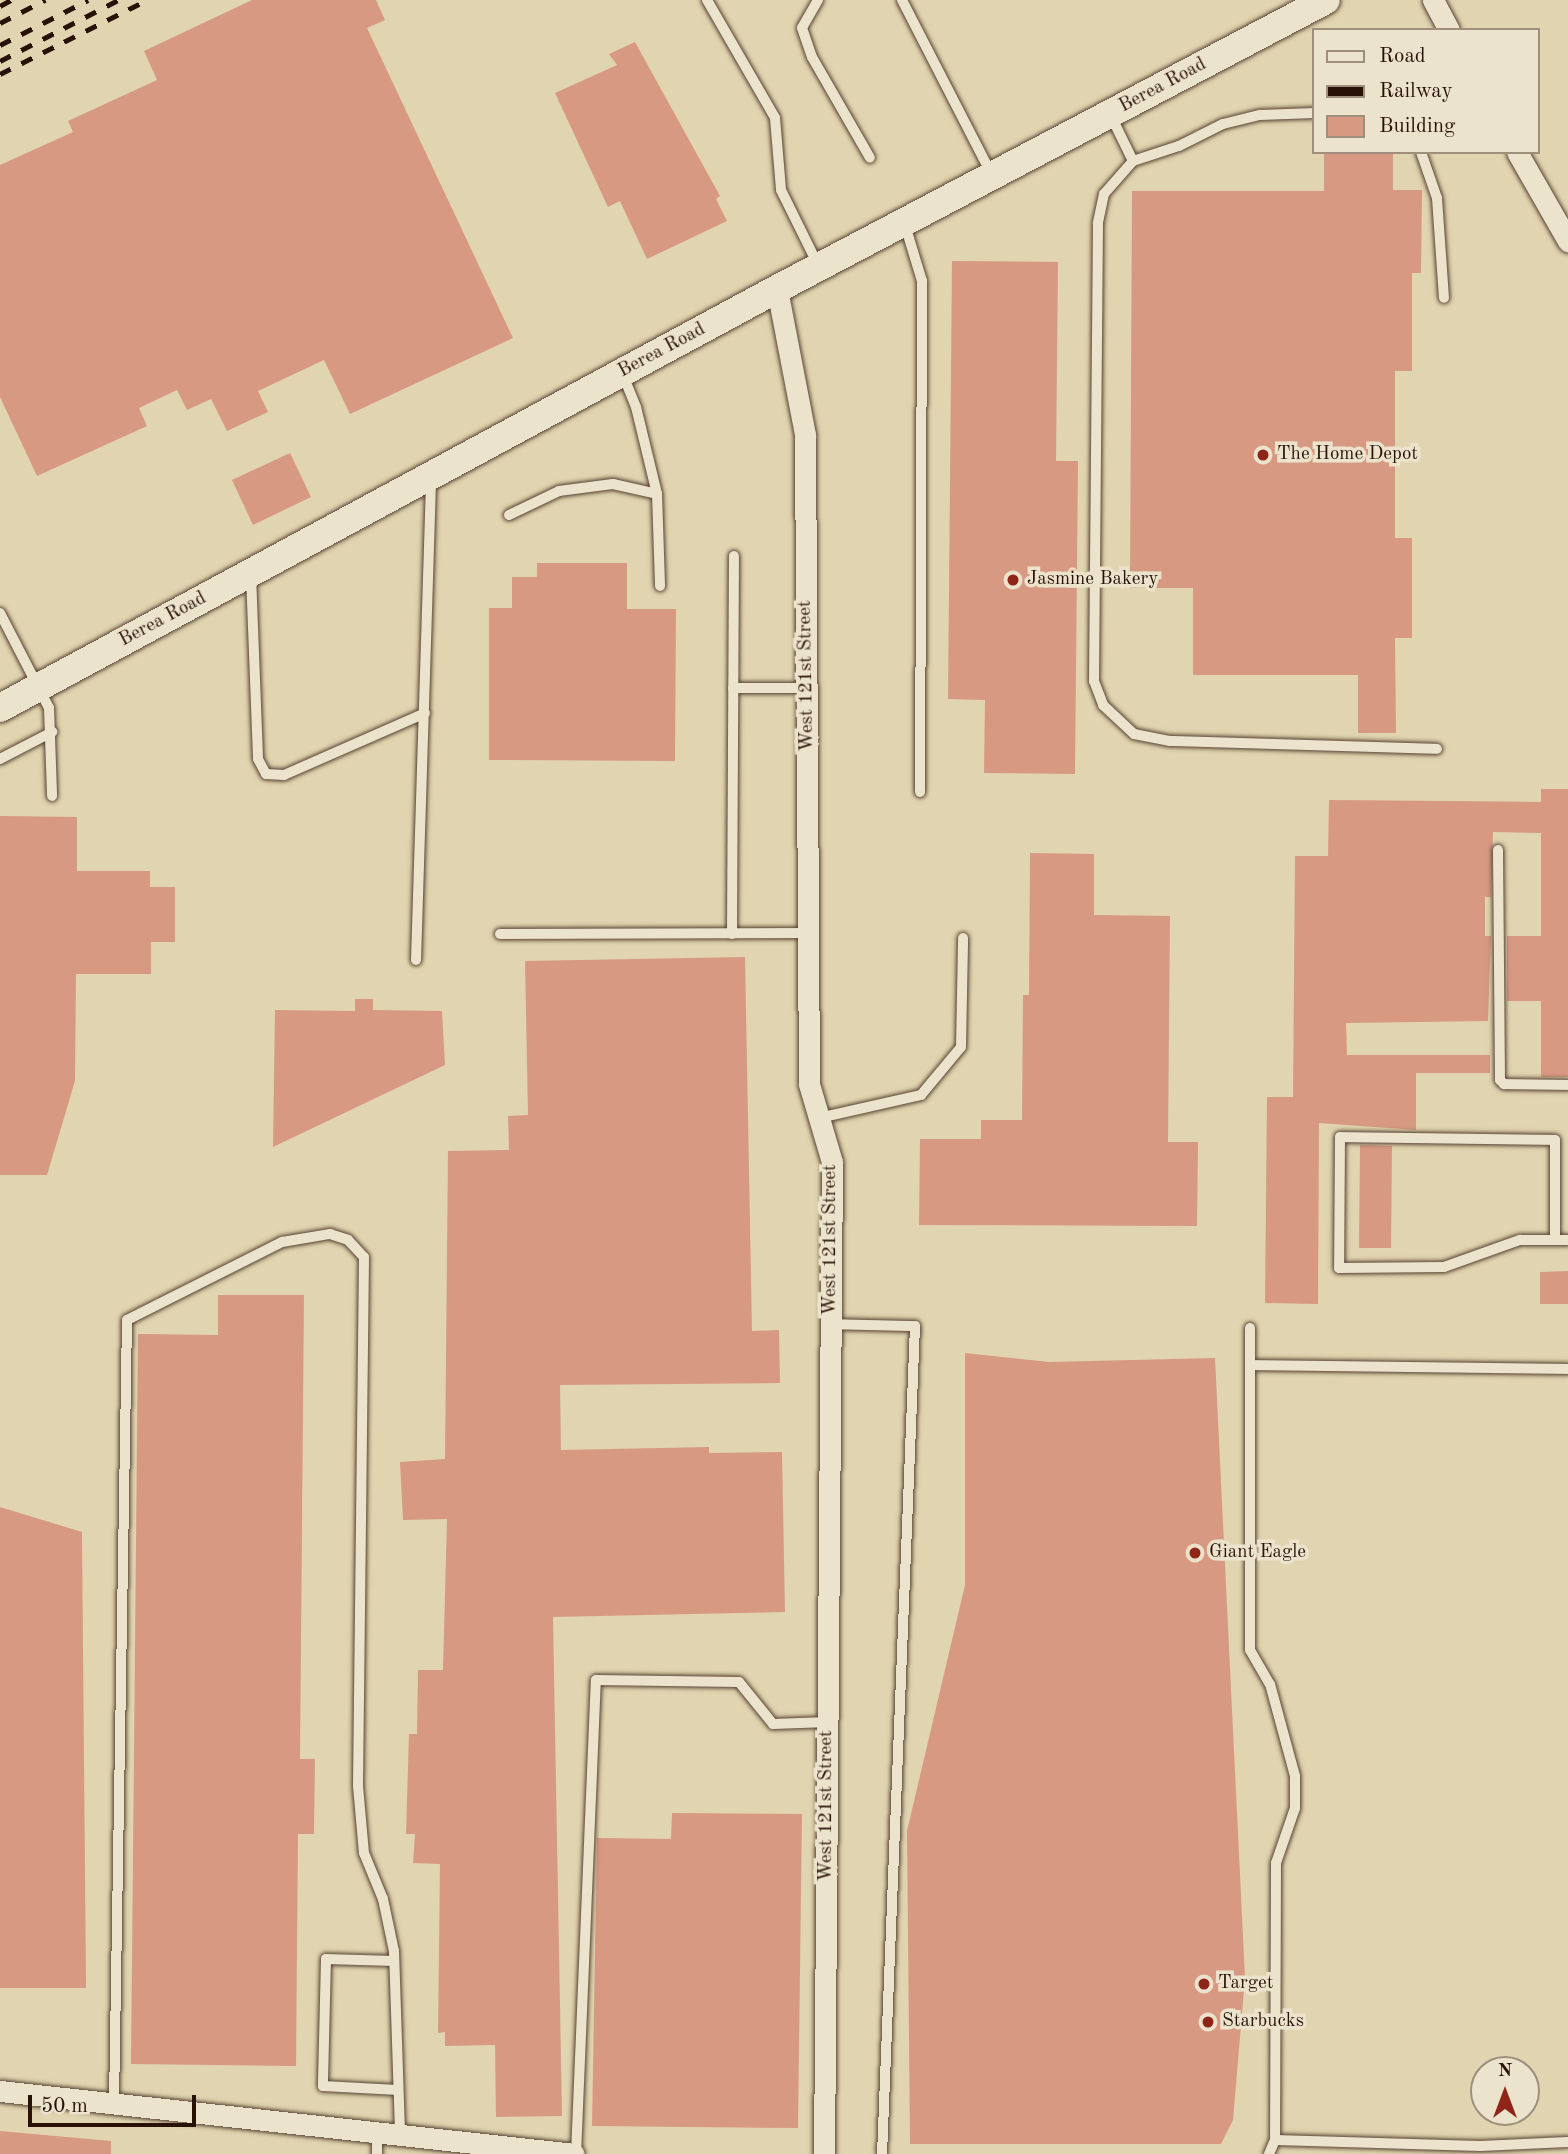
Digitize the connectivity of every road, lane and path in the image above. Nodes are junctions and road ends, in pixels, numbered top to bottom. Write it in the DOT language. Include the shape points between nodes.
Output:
graph roads {
  1 [pos="707,0"];
  2 [pos="818,0"];
  3 [pos="902,0"];
  4 [pos="1326,0"];
  5 [pos="1433,0"];
  6 [pos="1448,28"];
  7 [pos="1312,113"];
  8 [pos="1110,114"];
  9 [pos="1422,154"];
  10 [pos="1518,154"];
  11 [pos="870,159"];
  12 [pos="1133,162"];
  13 [pos="992,176"];
  14 [pos="904,222"];
  15 [pos="1568,240"];
  16 [pos="820,267"];
  17 [pos="777,289"];
  18 [pos="1444,298"];
  19 [pos="622,372"];
  20 [pos="431,475"];
  21 [pos="657,494"];
  22 [pos="509,515"];
  23 [pos="734,556"];
  24 [pos="250,573"];
  25 [pos="660,586"];
  26 [pos="0,613"];
  27 [pos="39,687"];
  28 [pos="733,688"];
  29 [pos="807,688"];
  30 [pos="0,708"];
  31 [pos="425,713"];
  32 [pos="52,732"];
  33 [pos="1437,749"];
  34 [pos="0,759"];
  35 [pos="920,792"];
  36 [pos="52,796"];
  37 [pos="1498,850"];
  38 [pos="809,933"];
  39 [pos="500,934"];
  40 [pos="732,934"];
  41 [pos="963,938"];
  42 [pos="416,960"];
  43 [pos="1568,1085"];
  44 [pos="820,1118"];
  45 [pos="1555,1240"];
  46 [pos="1568,1240"];
  47 [pos="831,1324"];
  48 [pos="1250,1328"];
  49 [pos="1250,1366"];
  50 [pos="1568,1369"];
  51 [pos="828,1722"];
  52 [pos="394,1961"];
  53 [pos="398,2090"];
  54 [pos="0,2091"];
  55 [pos="114,2103"];
  56 [pos="377,2132"];
  57 [pos="400,2134"];
  58 [pos="1275,2140"];
  59 [pos="1380,2141"];
  60 [pos="1568,2142"];
  61 [pos="487,2149"];
  62 [pos="377,2154"];
  63 [pos="575,2154"];
  64 [pos="824,2154"];
  65 [pos="882,2154"];
  66 [pos="1269,2154"];
  67 [pos="1374,2154"];
  1 -- 16 [label="lane" via="775,118 781,190"];
  2 -- 11 [label="lane" via="802,28 812,57"];
  3 -- 13 [label="lane"];
  4 -- 8 [label="main road, Berea Road"];
  5 -- 6 [label="street"];
  7 -- 12 [label="lane" via="1260,115 1223,124"];
  8 -- 12 [label="lane"];
  8 -- 13 [label="main road, Berea Road"];
  9 -- 18 [label="lane" via="1437,198"];
  10 -- 15 [label="street"];
  12 -- 33 [label="lane" via="1104,194 1098,223 1094,681 1103,705 1133,734 1170,741"];
  13 -- 14 [label="main road, Berea Road"];
  14 -- 16 [label="main road, Berea Road"];
  14 -- 35 [label="lane" via="922,281"];
  16 -- 17 [label="main road, Berea Road"];
  17 -- 19 [label="main road, Berea Road"];
  17 -- 29 [label="street, West 121st Street" via="805,435"];
  19 -- 20 [label="main road, Berea Road"];
  19 -- 21 [label="lane" via="636,407"];
  20 -- 24 [label="main road, Berea Road"];
  20 -- 31 [label="lane"];
  21 -- 22 [label="lane" via="613,484 559,491"];
  21 -- 25 [label="lane"];
  23 -- 28 [label="lane"];
  24 -- 27 [label="main road, Berea Road"];
  24 -- 31 [label="lane" via="258,759 266,774 284,775"];
  26 -- 27 [label="lane"];
  27 -- 30 [label="main road, Berea Road"];
  27 -- 32 [label="lane" via="49,708"];
  28 -- 29 [label="lane"];
  28 -- 40 [label="lane"];
  29 -- 38 [label="street, West 121st Street"];
  31 -- 42 [label="lane"];
  32 -- 34 [label="lane"];
  32 -- 36 [label="lane"];
  37 -- 43 [label="lane" via="1500,1080 1504,1084"];
  38 -- 40 [label="lane"];
  38 -- 44 [label="street, West 121st Street" via="809,1084"];
  39 -- 40 [label="lane"];
  41 -- 44 [label="lane" via="961,1047 921,1095"];
  44 -- 47 [label="street, West 121st Street" via="832,1162"];
  45 -- 45 [label="lane" via="1520,1241 1444,1267 1339,1268 1339,1137 1555,1140"];
  45 -- 46 [label="lane"];
  47 -- 51 [label="street, West 121st Street"];
  47 -- 65 [label="lane" via="915,1326"];
  48 -- 49 [label="lane"];
  49 -- 50 [label="lane"];
  49 -- 58 [label="lane" via="1250,1650 1270,1684 1295,1776 1295,1808 1276,1863"];
  51 -- 63 [label="lane" via="773,1724 739,1682 596,1680"];
  51 -- 64 [label="street, West 121st Street"];
  52 -- 53 [label="lane"];
  52 -- 53 [label="lane" via="326,1959 323,2086"];
  52 -- 55 [label="lane" via="390,1922 364,1853 359,1799 364,1257 348,1240 330,1234 306,1235 282,1242 127,1320"];
  53 -- 57 [label="lane"];
  54 -- 55 [label="street"];
  55 -- 56 [label="street"];
  56 -- 57 [label="street"];
  56 -- 62 [label="lane"];
  57 -- 61 [label="street"];
  58 -- 59 [label="lane"];
  58 -- 66 [label="lane"];
  59 -- 60 [label="lane" via="1480,2146"];
  59 -- 67 [label="lane"];
  61 -- 63 [label="street"];
}
